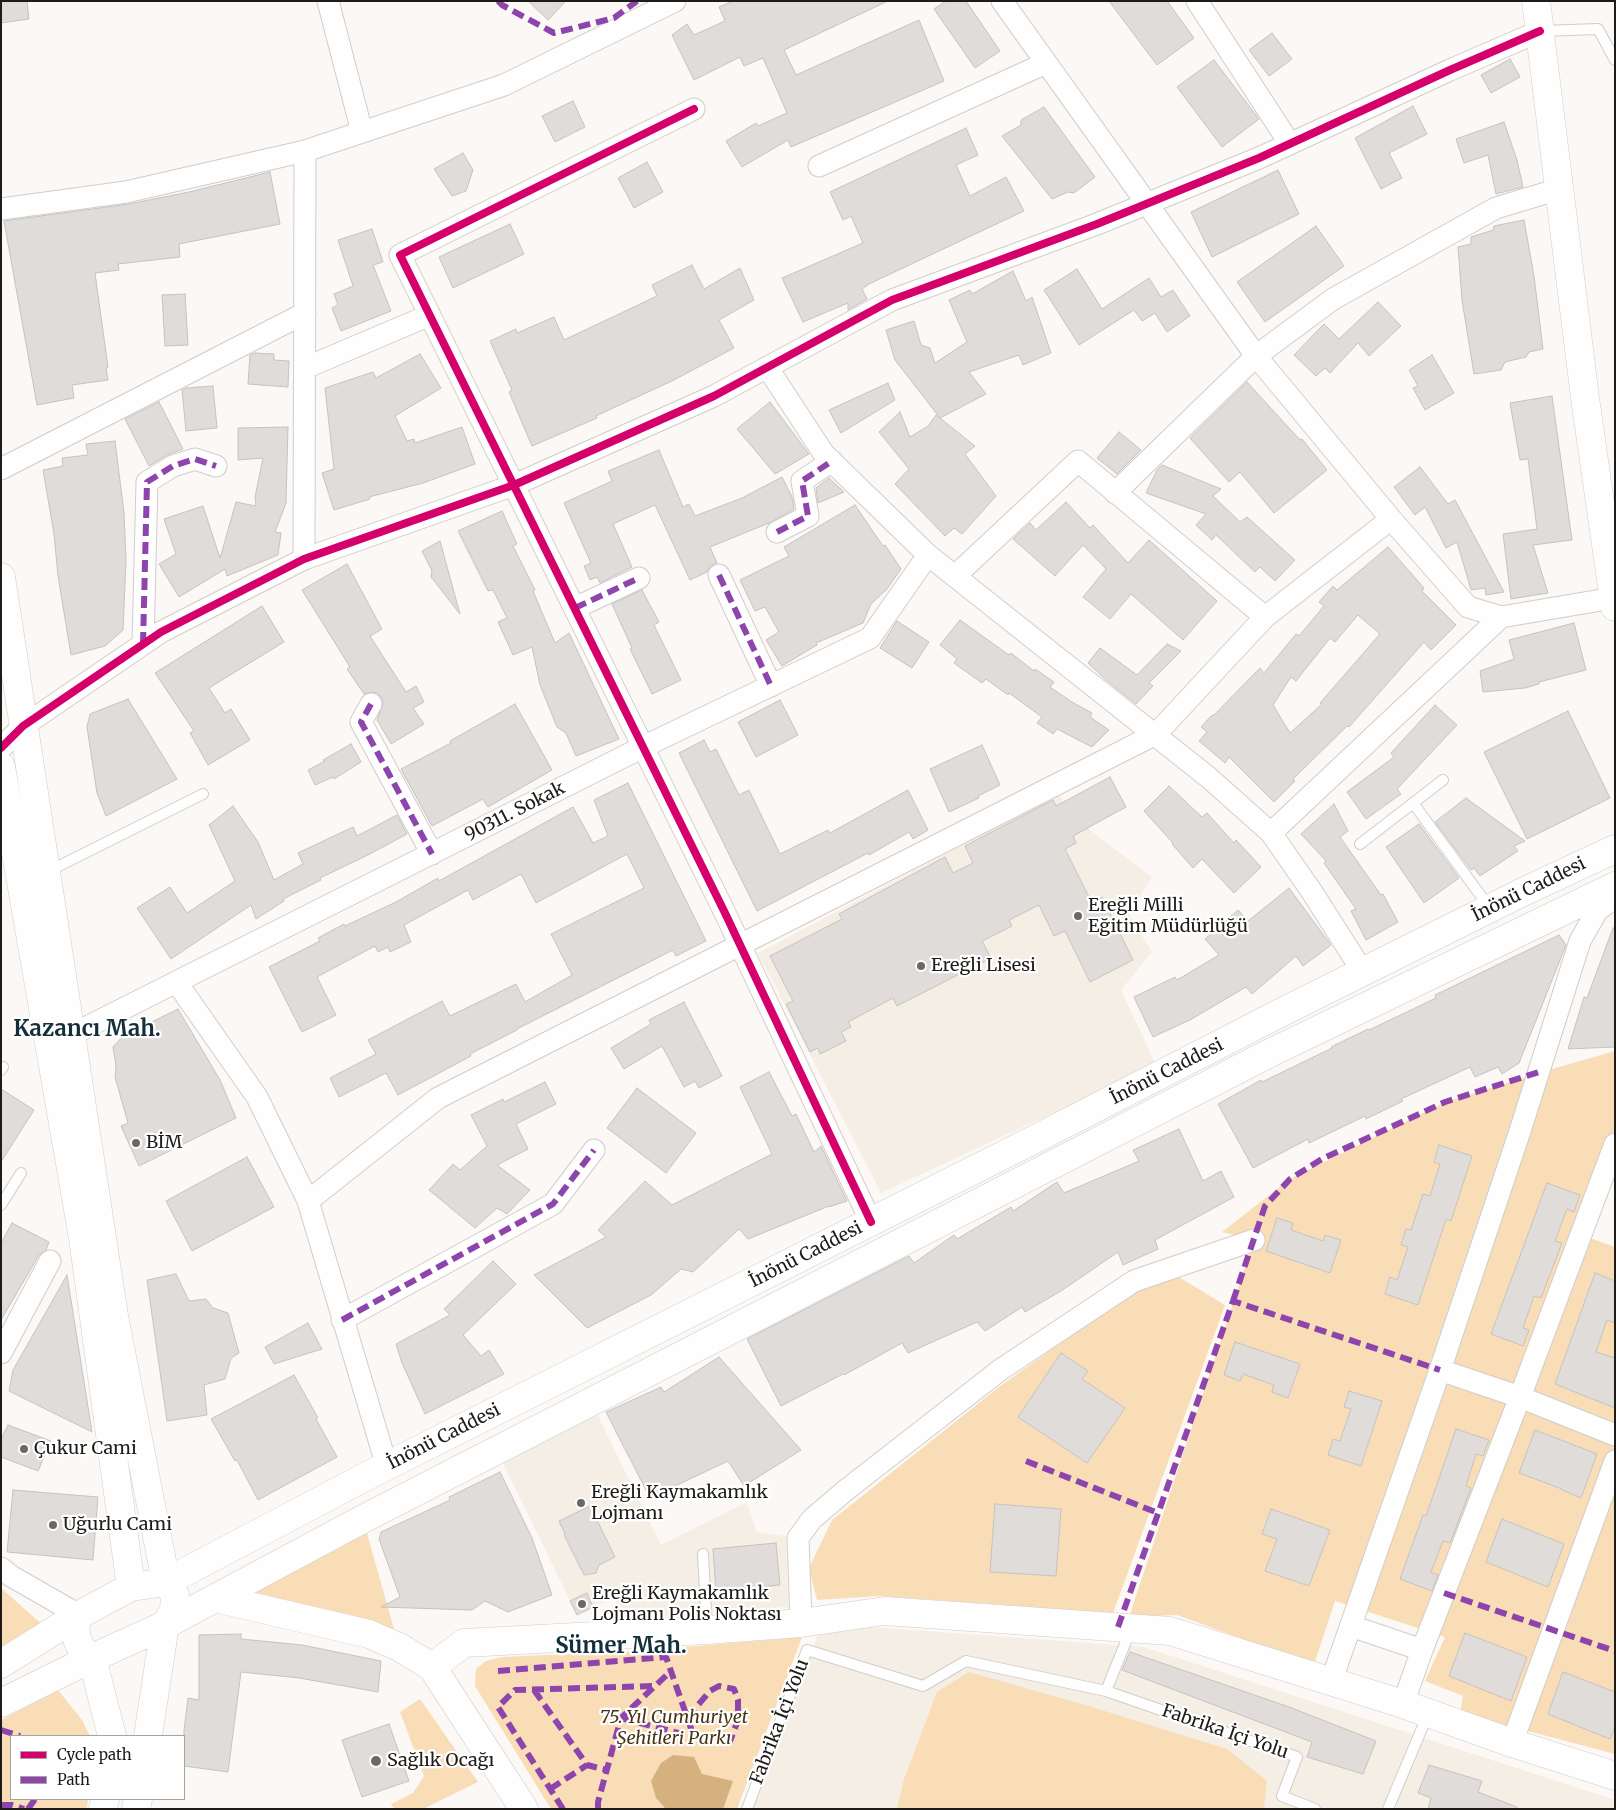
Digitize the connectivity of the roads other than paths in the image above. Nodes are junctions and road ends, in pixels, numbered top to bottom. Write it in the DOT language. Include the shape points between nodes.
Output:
graph roads {
  1 [pos="328,1"];
  2 [pos="675,1"];
  3 [pos="1002,1"];
  4 [pos="1197,1"];
  5 [pos="1536,1"];
  6 [pos="1540,31"];
  7 [pos="1615,60"];
  8 [pos="1046,63"];
  9 [pos="694,109"];
  10 [pos="362,132"];
  11 [pos="1290,144"];
  12 [pos="305,151"];
  13 [pos="819,166"];
  14 [pos="1560,188"];
  15 [pos="1147,204"];
  16 [pos="1,209"];
  17 [pos="305,313"];
  18 [pos="430,315"];
  19 [pos="1256,356"];
  20 [pos="767,367"];
  21 [pos="305,368"];
  22 [pos="832,461"];
  23 [pos="216,466"];
  24 [pos="1,469"];
  25 [pos="514,485"];
  26 [pos="1115,493"];
  27 [pos="1391,519"];
  28 [pos="777,532"];
  29 [pos="928,555"];
  30 [pos="304,559"];
  31 [pos="719,575"];
  32 [pos="955,576"];
  33 [pos="1,577"];
  34 [pos="639,578"];
  35 [pos="1614,602"];
  36 [pos="575,608"];
  37 [pos="1266,617"];
  38 [pos="1500,617"];
  39 [pos="143,644"];
  40 [pos="771,686"];
  41 [pos="371,704"];
  42 [pos="23,726"];
  43 [pos="1156,734"];
  44 [pos="643,747"];
  45 [pos="1,748"];
  46 [pos="1,767"];
  47 [pos="1443,780"];
  48 [pos="203,794"];
  49 [pos="1413,803"];
  50 [pos="1271,833"];
  51 [pos="1360,844"];
  52 [pos="1615,849"];
  53 [pos="432,854"];
  54 [pos="46,873"];
  55 [pos="1615,886"];
  56 [pos="1615,897"];
  57 [pos="1490,908"];
  58 [pos="740,945"];
  59 [pos="1363,972"];
  60 [pos="177,983"];
  61 [pos="71,1035"];
  62 [pos="1615,1144"];
  63 [pos="594,1150"];
  64 [pos="21,1173"];
  65 [pos="308,1201"];
  66 [pos="1,1205"];
  67 [pos="871,1222"];
  68 [pos="1254,1240"];
  69 [pos="50,1261"];
  70 [pos="342,1320"];
  71 [pos="1,1353"];
  72 [pos="1440,1370"];
  73 [pos="1520,1397"];
  74 [pos="1615,1435"];
  75 [pos="1615,1461"];
  76 [pos="386,1467"];
  77 [pos="703,1554"];
  78 [pos="1,1568"];
  79 [pos="166,1582"];
  80 [pos="131,1587"];
  81 [pos="215,1598"];
  82 [pos="79,1615"];
  83 [pos="801,1623"];
  84 [pos="165,1625"];
  85 [pos="1351,1626"];
  86 [pos="1132,1628"];
  87 [pos="708,1630"];
  88 [pos="1422,1650"];
  89 [pos="92,1658"];
  90 [pos="1,1664"];
  91 [pos="432,1667"];
  92 [pos="1331,1682"];
  93 [pos="1106,1691"];
  94 [pos="1,1703"];
  95 [pos="1403,1704"];
  96 [pos="1428,1713"];
  97 [pos="112,1735"];
  98 [pos="148,1735"];
  99 [pos="1512,1743"];
  100 [pos="1615,1776"];
  101 [pos="524,1809"];
  102 [pos="747,1809"];
  103 [pos="1315,1809"];
  104 [pos="1388,1809"];
  1 -- 10 [label="street"];
  2 -- 10 [label="street" via="504,85"];
  3 -- 8 [label="street"];
  4 -- 11 [label="street"];
  5 -- 6 [label="main road"];
  6 -- 7 [label="lane" via="1598,29"];
  6 -- 11 [label="street"];
  6 -- 14 [label="main road"];
  8 -- 13 [label="street"];
  8 -- 15 [label="street"];
  9 -- 18 [label="street" via="400,255"];
  10 -- 12 [label="street"];
  11 -- 15 [label="street"];
  12 -- 16 [label="street" via="126,192"];
  12 -- 17 [label="street"];
  14 -- 19 [label="street" via="1496,208 1333,299"];
  14 -- 35 [label="main road"];
  15 -- 19 [label="street"];
  15 -- 20 [label="street" via="892,300"];
  17 -- 21 [label="street"];
  17 -- 24 [label="street"];
  18 -- 21 [label="street"];
  18 -- 25 [label="street"];
  19 -- 26 [label="street"];
  19 -- 27 [label="street"];
  20 -- 22 [label="street" via="824,454"];
  20 -- 25 [label="street" via="714,396"];
  21 -- 30 [label="street"];
  22 -- 28 [label="street" via="802,481 808,516"];
  22 -- 29 [label="street"];
  23 -- 39 [label="street" via="195,459 173,466 147,482"];
  25 -- 30 [label="street"];
  25 -- 36 [label="street"];
  26 -- 32 [label="street" via="1078,461"];
  26 -- 37 [label="street"];
  27 -- 37 [label="street"];
  27 -- 38 [label="street" via="1468,607"];
  29 -- 32 [label="street"];
  29 -- 40 [label="street, 90311. Sokak" via="870,638"];
  30 -- 39 [label="street"];
  31 -- 40 [label="street"];
  32 -- 43 [label="street"];
  33 -- 42 [label="main road"];
  34 -- 36 [label="street"];
  35 -- 38 [label="street"];
  36 -- 44 [label="street"];
  37 -- 43 [label="street"];
  38 -- 50 [label="street"];
  39 -- 42 [label="street"];
  40 -- 44 [label="street, 90311. Sokak"];
  41 -- 53 [label="street" via="361,722"];
  42 -- 45 [label="street"];
  42 -- 54 [label="main road"];
  43 -- 50 [label="street"];
  43 -- 58 [label="street"];
  44 -- 53 [label="street, 90311. Sokak"];
  44 -- 58 [label="street"];
  46 -- 80 [label="main road" via="83,1238"];
  47 -- 49 [label="lane"];
  48 -- 54 [label="lane"];
  49 -- 51 [label="lane"];
  49 -- 57 [label="lane"];
  50 -- 59 [label="street"];
  52 -- 57 [label="main road, İnönü Caddesi"];
  53 -- 60 [label="street, 90311. Sokak"];
  54 -- 61 [label="main road"];
  55 -- 81 [label="main road" via="1250,1063"];
  56 -- 72 [label="street" via="1597,911 1580,941"];
  57 -- 59 [label="main road, İnönü Caddesi"];
  58 -- 65 [label="street" via="438,1098"];
  58 -- 67 [label="street"];
  59 -- 67 [label="main road, İnönü Caddesi"];
  60 -- 61 [label="street, 90311. Sokak"];
  60 -- 65 [label="street" via="257,1097"];
  61 -- 79 [label="main road" via="114,1316"];
  62 -- 73 [label="street"];
  63 -- 70 [label="street" via="553,1204"];
  64 -- 66 [label="lane"];
  65 -- 70 [label="street"];
  67 -- 76 [label="main road, İnönü Caddesi"];
  68 -- 83 [label="street" via="1134,1281 1000,1370 818,1513 798,1538"];
  69 -- 71 [label="street"];
  70 -- 76 [label="street"];
  72 -- 73 [label="street"];
  72 -- 85 [label="street"];
  73 -- 74 [label="street"];
  73 -- 88 [label="street"];
  75 -- 99 [label="street"];
  76 -- 79 [label="main road, İnönü Caddesi"];
  77 -- 87 [label="lane"];
  78 -- 82 [label="street"];
  79 -- 80 [label="main road, İnönü Caddesi"];
  79 -- 84 [label="main road" via="175,1594 174,1610"];
  80 -- 82 [label="main road, İnönü Caddesi"];
  81 -- 84 [label="main road"];
  81 -- 91 [label="main road" via="369,1634"];
  82 -- 89 [label="main road" via="74,1627 76,1639"];
  82 -- 90 [label="main road, İnönü Caddesi"];
  83 -- 86 [label="main road" via="886,1611"];
  83 -- 87 [label="main road"];
  84 -- 89 [label="main road"];
  84 -- 98 [label="main road"];
  85 -- 88 [label="street"];
  85 -- 92 [label="street"];
  86 -- 92 [label="main road" via="1170,1631"];
  86 -- 93 [label="lane"];
  87 -- 91 [label="main road" via="464,1643"];
  88 -- 95 [label="street"];
  89 -- 94 [label="main road"];
  89 -- 97 [label="main road"];
  91 -- 101 [label="main road"];
  92 -- 95 [label="main road"];
  93 -- 102 [label="lane, Fabrika İçi Yolu" via="966,1661 923,1686 807,1650"];
  93 -- 103 [label="lane, Fabrika İçi Yolu" via="1297,1756 1282,1796"];
  95 -- 96 [label="main road"];
  96 -- 99 [label="main road"];
  96 -- 104 [label="lane"];
  99 -- 100 [label="main road"];
}
